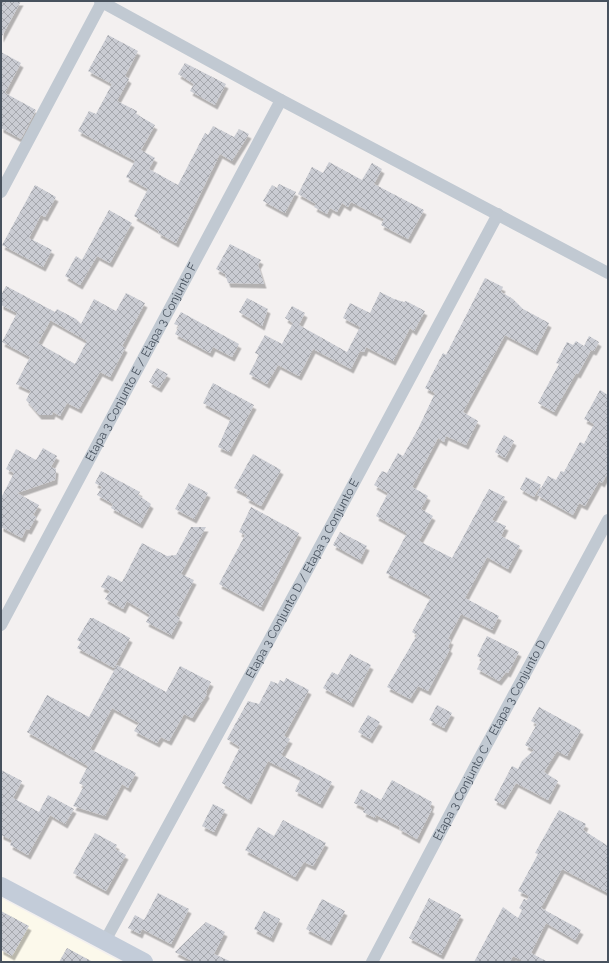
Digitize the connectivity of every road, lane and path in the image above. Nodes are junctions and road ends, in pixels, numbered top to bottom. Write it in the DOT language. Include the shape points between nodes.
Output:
graph roads {
  1 [pos="101,2"];
  2 [pos="281,100"];
  3 [pos="1,192"];
  4 [pos="498,214"];
  5 [pos="608,273"];
  6 [pos="608,520"];
  7 [pos="1,624"];
  8 [pos="1,886"];
  9 [pos="105,941"];
  10 [pos="144,962"];
  11 [pos="372,962"];
  1 -- 2 [label="street"];
  1 -- 3 [label="street"];
  2 -- 4 [label="street"];
  2 -- 7 [label="street, Etapa 3 Conjunto E / Etapa 3 Conjunto F"];
  4 -- 5 [label="street"];
  4 -- 9 [label="street, Etapa 3 Conjunto D / Etapa 3 Conjunto E"];
  6 -- 11 [label="street, Etapa 3 Conjunto C / Etapa 3 Conjunto D"];
  8 -- 9 [label="street"];
  9 -- 10 [label="street"];
}
